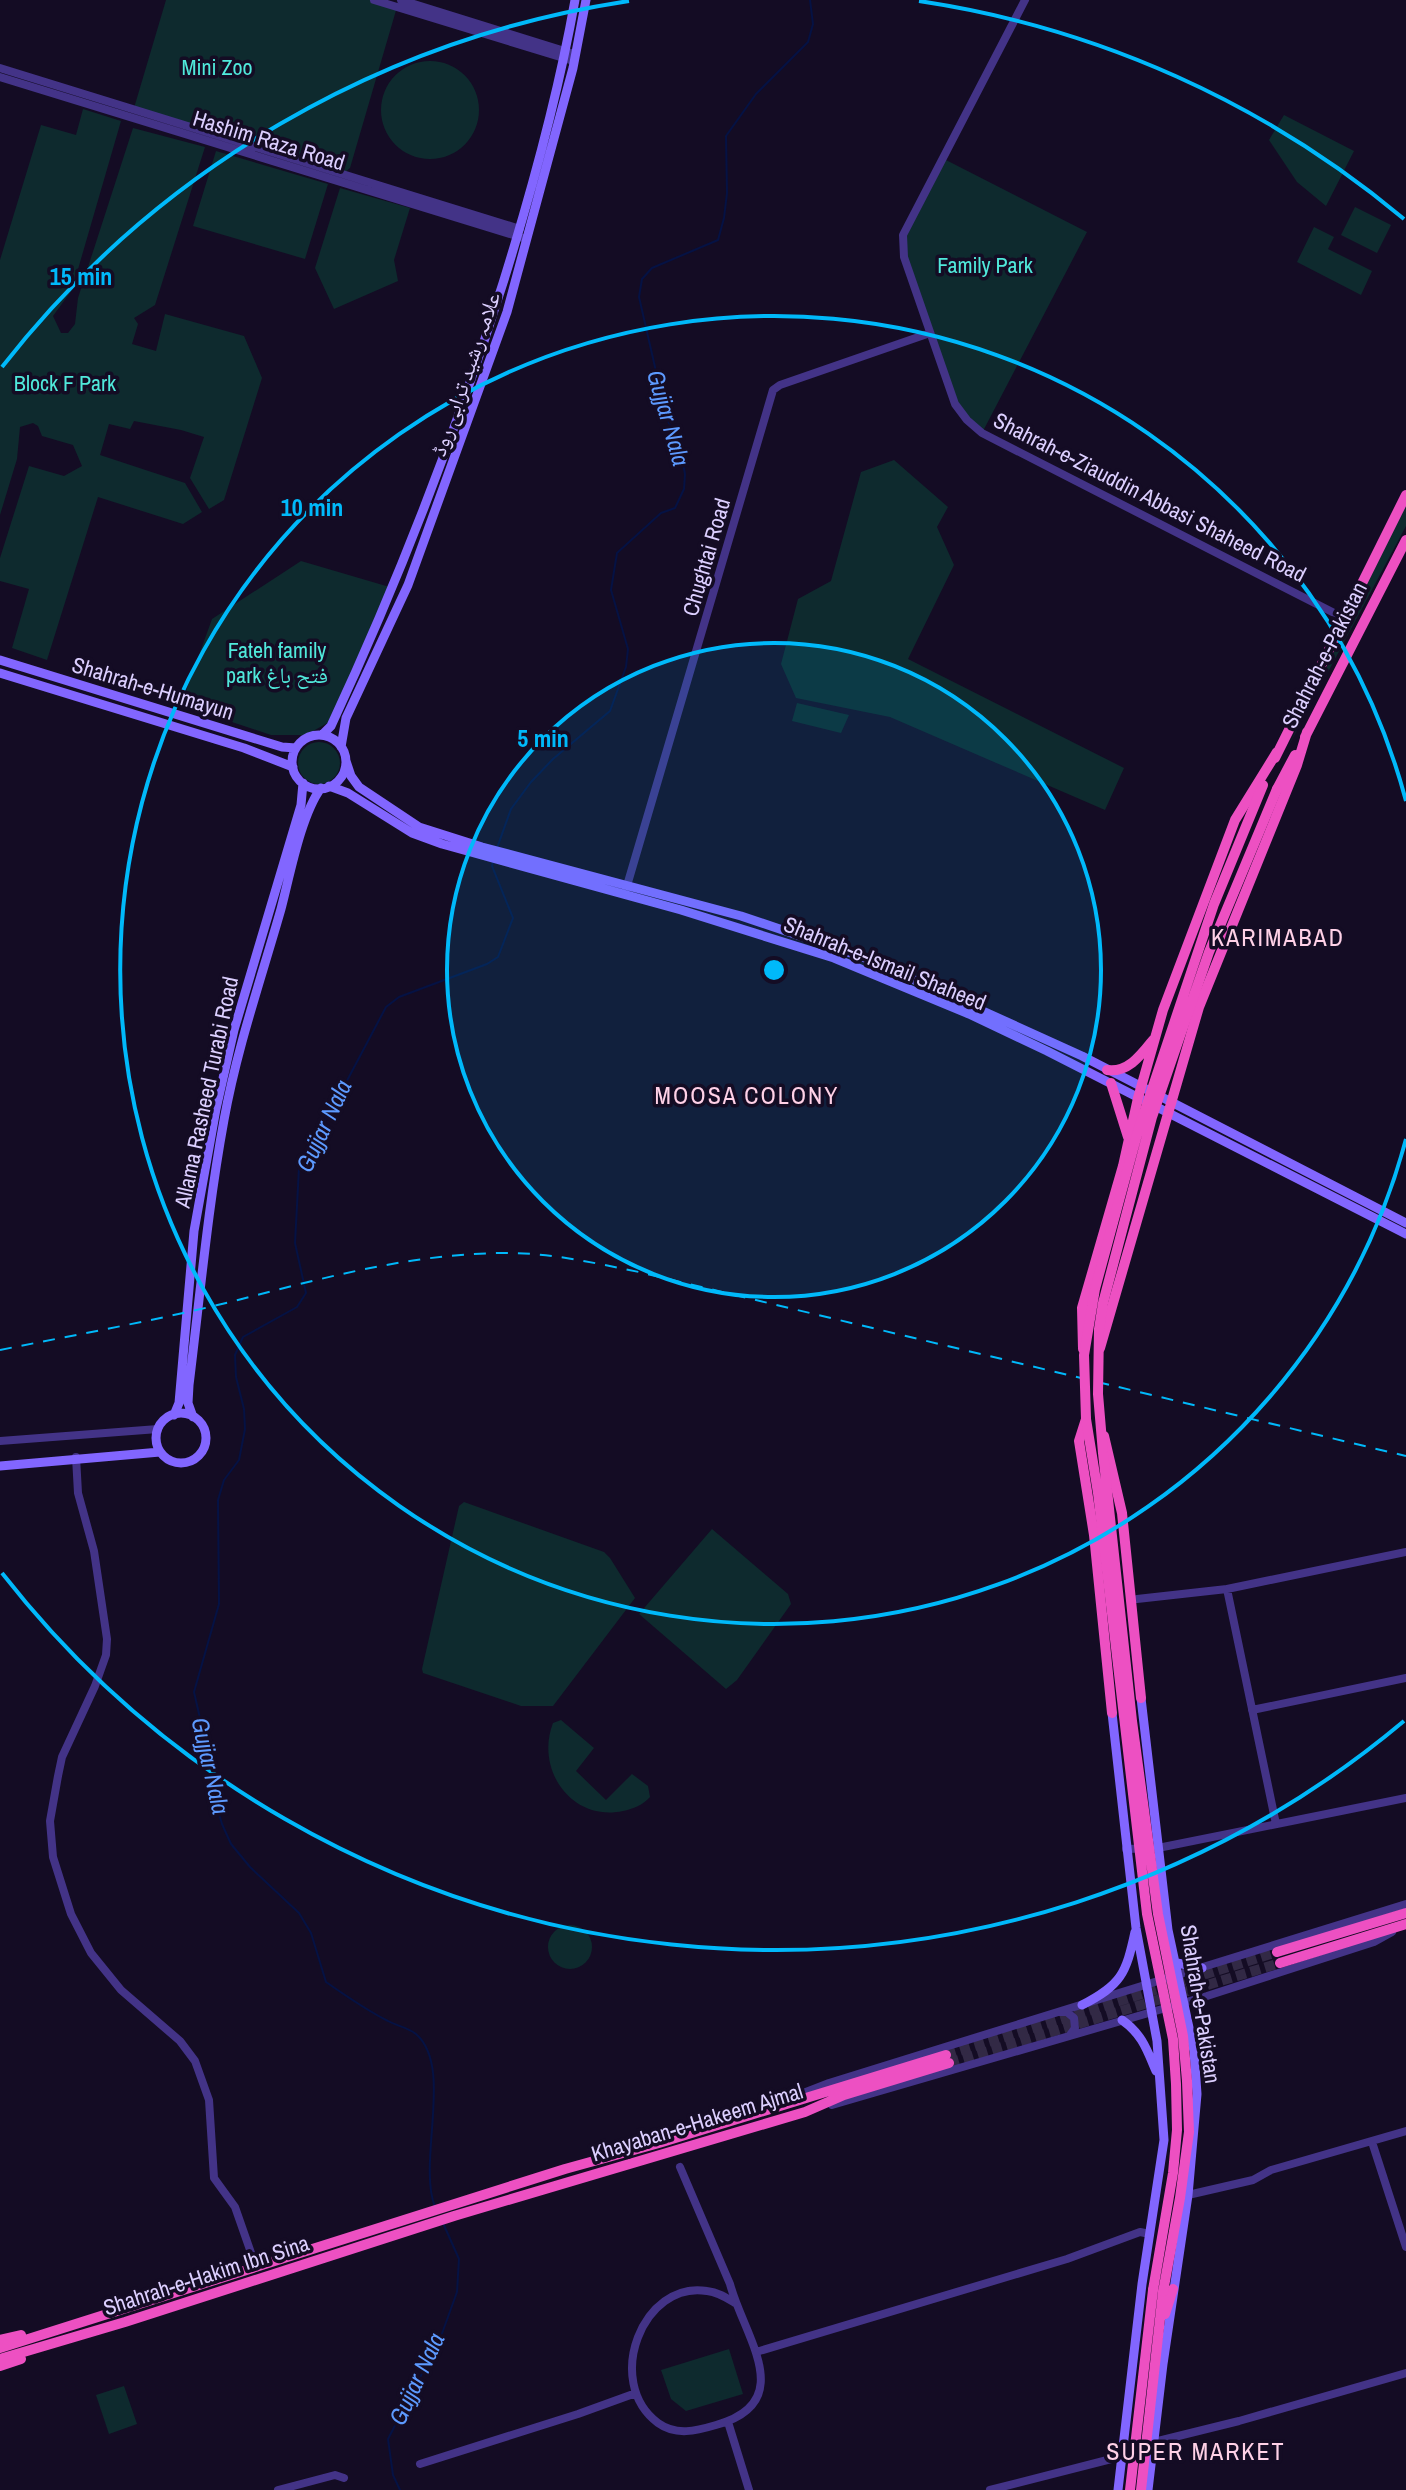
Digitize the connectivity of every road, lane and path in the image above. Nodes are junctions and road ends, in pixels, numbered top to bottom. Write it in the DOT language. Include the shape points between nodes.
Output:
graph roads {
  1 [pos="374,0"];
  2 [pos="401,0"];
  3 [pos="575,0"];
  4 [pos="586,0"];
  5 [pos="1025,0"];
  6 [pos="571,56"];
  7 [pos="0,68"];
  8 [pos="0,77"];
  9 [pos="522,235"];
  10 [pos="930,333"];
  11 [pos="1406,495"];
  12 [pos="1406,540"];
  13 [pos="1344,618"];
  14 [pos="0,660"];
  15 [pos="0,673"];
  16 [pos="1307,732"];
  17 [pos="322,735"];
  18 [pos="341,747"];
  19 [pos="296,748"];
  20 [pos="1277,752"];
  21 [pos="346,761"];
  22 [pos="293,767"];
  23 [pos="303,783"];
  24 [pos="325,787"];
  25 [pos="522,860"];
  26 [pos="626,889"];
  27 [pos="1155,1037"];
  28 [pos="1107,1070"];
  29 [pos="1111,1083"];
  30 [pos="226,1087"];
  31 [pos="1140,1093"];
  32 [pos="1171,1102"];
  33 [pos="1168,1114"];
  34 [pos="217,1132"];
  35 [pos="1129,1139"];
  36 [pos="1406,1223"];
  37 [pos="1406,1234"];
  38 [pos="1099,1351"];
  39 [pos="1084,1355"];
  40 [pos="174,1415"];
  41 [pos="193,1417"];
  42 [pos="1086,1419"];
  43 [pos="1099,1423"];
  44 [pos="158,1429"];
  45 [pos="0,1441"];
  46 [pos="160,1452"];
  47 [pos="76,1457"];
  48 [pos="0,1466"];
  49 [pos="1406,1552"];
  50 [pos="1227,1589"];
  51 [pos="1137,1599"];
  52 [pos="1406,1678"];
  53 [pos="1141,1698"];
  54 [pos="1252,1710"];
  55 [pos="1112,1713"];
  56 [pos="1406,1798"];
  57 [pos="1276,1824"];
  58 [pos="1158,1848"];
  59 [pos="1126,1849"];
  60 [pos="1406,1904"];
  61 [pos="1406,1912"];
  62 [pos="1347,1923"];
  63 [pos="1404,1925"];
  64 [pos="1136,1928"];
  65 [pos="1176,1960"];
  66 [pos="1143,1966"];
  67 [pos="1202,1968"];
  68 [pos="1179,1975"];
  69 [pos="1147,1985"];
  70 [pos="1207,1996"];
  71 [pos="1185,2001"];
  72 [pos="1082,2005"];
  73 [pos="1061,2012"];
  74 [pos="1187,2015"];
  75 [pos="1154,2016"];
  76 [pos="1122,2020"];
  77 [pos="1068,2037"];
  78 [pos="1158,2078"];
  79 [pos="805,2112"];
  80 [pos="721,2123"];
  81 [pos="1406,2131"];
  82 [pos="1372,2142"];
  83 [pos="680,2167"];
  84 [pos="1188,2195"];
  85 [pos="454,2210"];
  86 [pos="422,2221"];
  87 [pos="1150,2234"];
  88 [pos="1406,2247"];
  89 [pos="256,2267"];
  90 [pos="1163,2290"];
  91 [pos="735,2303"];
  92 [pos="85,2320"];
  93 [pos="86,2334"];
  94 [pos="0,2340"];
  95 [pos="0,2348"];
  96 [pos="756,2352"];
  97 [pos="0,2359"];
  98 [pos="0,2366"];
  99 [pos="1406,2373"];
  100 [pos="636,2393"];
  101 [pos="728,2422"];
  102 [pos="1154,2442"];
  103 [pos="1123,2456"];
  104 [pos="420,2464"];
  105 [pos="344,2478"];
  106 [pos="278,2490"];
  107 [pos="749,2490"];
  108 [pos="990,2490"];
  109 [pos="1118,2490"];
  110 [pos="1130,2490"];
  111 [pos="1141,2490"];
  112 [pos="1148,2490"];
  1 -- 6 [label="street"];
  2 -- 6 [label="street"];
  3 -- 6 [label="main road, علامہ رشید ترابی روڈ"];
  4 -- 6 [label="main road, علامہ رشید ترابی روڈ"];
  5 -- 10 [label="street, Shahrah-e-Ziauddin Abbasi Shaheed Road" via="903,235 904,257"];
  6 -- 9 [label="main road, علامہ رشید ترابی روڈ"];
  7 -- 9 [label="street, Hashim Raza Road"];
  8 -- 9 [label="street, Hashim Raza Road"];
  9 -- 17 [label="main road, علامہ رشید ترابی روڈ" via="393,588 331,726"];
  9 -- 18 [label="main road, علامہ رشید ترابی روڈ" via="507,312 408,585 346,718"];
  10 -- 13 [label="street, Shahrah-e-Ziauddin Abbasi Shaheed Road" via="955,404 982,433"];
  10 -- 26 [label="street, Chughtai Road" via="773,390"];
  11 -- 13 [label="highway, Shahrah-e-Pakistan"];
  12 -- 16 [label="highway, Shahrah-e-Pakistan"];
  13 -- 20 [label="highway, Shahrah-e-Pakistan"];
  14 -- 19 [label="main road, Shahrah-e-Humayun"];
  15 -- 22 [label="main road, Shahrah-e-Humayun"];
  16 -- 32 [label="highway" via="1199,1007"];
  16 -- 38 [label="highway, Shahrah-e-Pakistan, bridge" via="1277,789 1209,952 1152,1117 1103,1303"];
  17 -- 18 [label="main road"];
  17 -- 19 [label="main road"];
  18 -- 21 [label="main road"];
  19 -- 22 [label="main road"];
  20 -- 27 [label="highway" via="1235,820"];
  20 -- 39 [label="highway, bridge" via="1214,904 1138,1131 1095,1289"];
  21 -- 24 [label="main road" via="342,776"];
  21 -- 25 [label="main road, Shahrah-e-Ismail Shaheed" via="359,787 419,827"];
  22 -- 23 [label="main road"];
  23 -- 24 [label="main road"];
  23 -- 30 [label="main road, Allama Rasheed Turabi Road" via="251,970"];
  24 -- 25 [label="main road, Shahrah-e-Ismail Shaheed" via="348,793 412,833 469,852"];
  24 -- 30 [label="main road, Allama Rasheed Turabi Road" via="313,799"];
  25 -- 26 [label="main road, Shahrah-e-Ismail Shaheed"];
  26 -- 28 [label="main road, Shahrah-e-Ismail Shaheed" via="741,916 868,959"];
  26 -- 29 [label="main road, Shahrah-e-Ismail Shaheed" via="834,958 969,1014"];
  27 -- 28 [label="highway" via="1132,1063"];
  27 -- 31 [label="highway"];
  28 -- 31 [label="main road, Shahrah-e-Ismail Shaheed"];
  29 -- 31 [label="main road, Shahrah-e-Ismail Shaheed"];
  29 -- 35 [label="highway"];
  30 -- 34 [label="main road, Allama Rasheed Turabi Road"];
  31 -- 32 [label="main road, Shahrah-e-Ismail Shaheed"];
  31 -- 33 [label="main road, Shahrah-e-Ismail Shaheed"];
  31 -- 35 [label="highway"];
  32 -- 33 [label="highway"];
  32 -- 36 [label="main road, Shahrah-e-Ismail Shaheed"];
  33 -- 37 [label="main road, Shahrah-e-Ismail Shaheed"];
  33 -- 38 [label="highway, bridge"];
  34 -- 40 [label="main road, Allama Rasheed Turabi Road" via="194,1231 181,1388"];
  34 -- 41 [label="main road, Allama Rasheed Turabi Road" via="189,1385"];
  35 -- 39 [label="highway, bridge" via="1082,1308"];
  38 -- 43 [label="highway, bridge"];
  39 -- 42 [label="highway, bridge"];
  40 -- 41 [label="main road"];
  40 -- 44 [label="main road"];
  41 -- 46 [label="main road" via="204,1429 201,1453 180,1463"];
  42 -- 55 [label="highway" via="1079,1441"];
  42 -- 90 [label="highway, bridge" via="1147,1914 1173,2039 1177,2130"];
  43 -- 53 [label="highway, bridge" via="1122,1513"];
  43 -- 90 [label="highway, bridge" via="1132,1721 1187,2081 1189,2132"];
  44 -- 45 [label="street"];
  44 -- 46 [label="main road"];
  46 -- 47 [label="main road"];
  47 -- 48 [label="main road"];
  47 -- 89 [label="street" via="78,1493 105,1615 106,1655 62,1757 50,1821 57,1875 75,1923 100,1966 195,2061 209,2100 214,2178 235,2207"];
  49 -- 50 [label="street"];
  50 -- 51 [label="street"];
  50 -- 54 [label="street"];
  52 -- 54 [label="street"];
  53 -- 58 [label="main road, Shahrah-e-Pakistan"];
  54 -- 57 [label="street"];
  55 -- 59 [label="main road"];
  56 -- 57 [label="street"];
  57 -- 58 [label="street"];
  58 -- 59 [label="street"];
  58 -- 65 [label="main road, Shahrah-e-Pakistan"];
  59 -- 64 [label="main road"];
  60 -- 62 [label="street"];
  61 -- 62 [label="highway"];
  61 -- 63 [label="highway" via="1279,1957"];
  62 -- 67 [label="street"];
  63 -- 70 [label="street" via="1374,1942"];
  64 -- 66 [label="main road"];
  64 -- 72 [label="main road" via="1119,1980"];
  65 -- 66 [label="main road" via="1165,1972"];
  65 -- 67 [label="main road"];
  65 -- 68 [label="main road, Shahrah-e-Pakistan"];
  66 -- 69 [label="main road"];
  67 -- 68 [label="street"];
  67 -- 70 [label="street" via="1187,1976 1184,1986 1191,1996"];
  68 -- 69 [label="street"];
  68 -- 71 [label="main road, Shahrah-e-Pakistan"];
  69 -- 72 [label="street"];
  69 -- 75 [label="main road"];
  70 -- 71 [label="street"];
  71 -- 74 [label="main road, Shahrah-e-Pakistan"];
  71 -- 75 [label="street"];
  72 -- 73 [label="street"];
  73 -- 77 [label="street" via="1074,2018"];
  73 -- 80 [label="street" via="829,2083"];
  74 -- 75 [label="main road" via="1170,2008"];
  74 -- 84 [label="main road, Shahrah-e-Pakistan" via="1197,2094"];
  75 -- 76 [label="street"];
  75 -- 78 [label="main road"];
  76 -- 77 [label="street"];
  76 -- 78 [label="main road" via="1144,2042"];
  77 -- 79 [label="street"];
  78 -- 87 [label="main road" via="1164,2140"];
  79 -- 80 [label="highway, Khayaban-e-Hakeem Ajmal" via="948,2059"];
  79 -- 85 [label="highway, Khayaban-e-Hakeem Ajmal"];
  80 -- 85 [label="highway, Khayaban-e-Hakeem Ajmal" via="565,2169"];
  81 -- 82 [label="street"];
  82 -- 84 [label="street"];
  82 -- 88 [label="street"];
  83 -- 91 [label="street"];
  84 -- 90 [label="main road, Shahrah-e-Pakistan"];
  85 -- 86 [label="highway"];
  86 -- 89 [label="highway, Shahrah-e-Hakim Ibn Sina"];
  86 -- 93 [label="highway, Shahrah-e-Hakim Ibn Sina"];
  87 -- 96 [label="street" via="1140,2232"];
  87 -- 103 [label="main road"];
  89 -- 92 [label="highway, Shahrah-e-Hakim Ibn Sina"];
  90 -- 102 [label="main road, Shahrah-e-Pakistan" via="1163,2364"];
  90 -- 110 [label="highway"];
  90 -- 111 [label="highway"];
  91 -- 96 [label="street"];
  91 -- 100 [label="street" via="707,2290 694,2291 655,2311 634,2344 630,2371"];
  92 -- 94 [label="highway"];
  92 -- 95 [label="highway, Shahrah-e-Hakim Ibn Sina"];
  93 -- 97 [label="highway, Shahrah-e-Hakim Ibn Sina"];
  93 -- 98 [label="highway"];
  96 -- 101 [label="street" via="758,2401"];
  99 -- 102 [label="street"];
  100 -- 101 [label="street" via="667,2429 692,2431"];
  100 -- 104 [label="street"];
  101 -- 107 [label="street"];
  102 -- 112 [label="main road, Shahrah-e-Pakistan"];
  103 -- 108 [label="street"];
  103 -- 109 [label="main road"];
  105 -- 106 [label="street" via="335,2475"];
}
